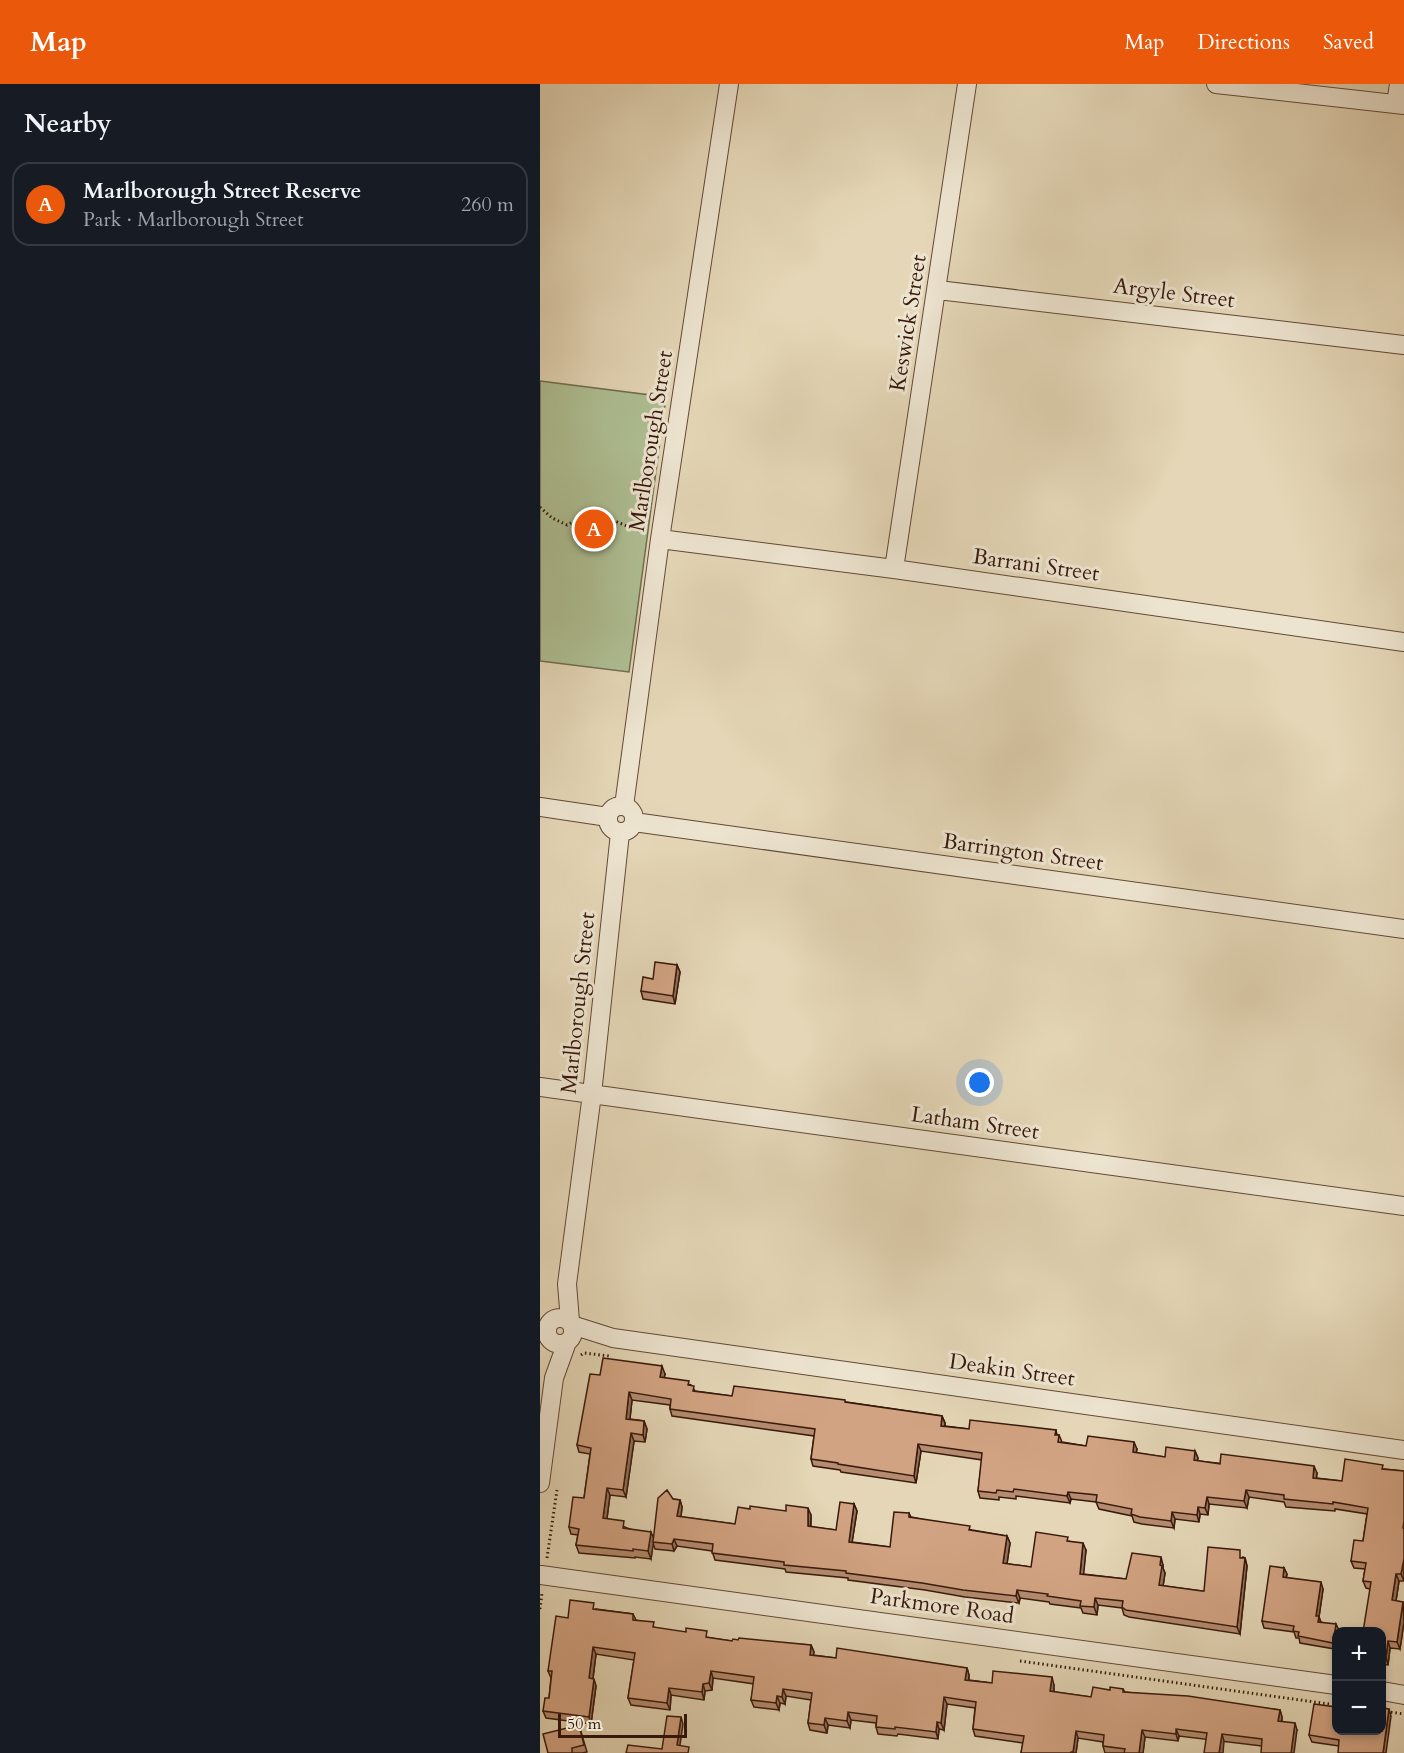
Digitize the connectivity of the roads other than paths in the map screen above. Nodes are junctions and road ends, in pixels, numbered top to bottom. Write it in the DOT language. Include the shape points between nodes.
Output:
graph roads {
  1 [pos="729,84"];
  2 [pos="967,84"];
  3 [pos="1216,84"];
  4 [pos="1399,84"];
  5 [pos="1400,104"];
  6 [pos="938,290"];
  7 [pos="1404,345"];
  8 [pos="660,539"];
  9 [pos="894,569"];
  10 [pos="1404,642"];
  11 [pos="624,806"];
  12 [pos="540,807"];
  13 [pos="608,817"];
  14 [pos="627,828"];
  15 [pos="1404,929"];
  16 [pos="540,1087"];
  17 [pos="592,1094"];
  18 [pos="1404,1206"];
  19 [pos="556,1330"];
  20 [pos="1404,1450"];
  21 [pos="548,1486"];
  22 [pos="542,1575"];
  23 [pos="1332,1684"];
  24 [pos="1386,1692"];
  25 [pos="1404,1695"];
  1 -- 8 [label="street, Marlborough Street"];
  2 -- 6 [label="street, Keswick Street"];
  3 -- 5 [label="street"];
  4 -- 5 [label="street"];
  6 -- 7 [label="street, Argyle Street"];
  6 -- 9 [label="street, Keswick Street"];
  8 -- 9 [label="street, Barrani Street"];
  8 -- 11 [label="street, Marlborough Street"];
  9 -- 10 [label="street, Barrani Street"];
  11 -- 13 [label="street" via="612,810"];
  11 -- 14 [label="street" via="634,814"];
  12 -- 13 [label="street"];
  13 -- 14 [label="street" via="609,826"];
  14 -- 15 [label="street, Barrington Street"];
  14 -- 17 [label="street, Marlborough Street"];
  16 -- 17 [label="street, Latham Street"];
  17 -- 18 [label="street, Latham Street"];
  17 -- 19 [label="street, Marlborough Street" via="567,1284"];
  19 -- 20 [label="street, Deakin Street"];
  19 -- 21 [label="street, Marlborough Street"];
  22 -- 23 [label="street, Parkmore Road"];
  24 -- 25 [label="street"];
}
